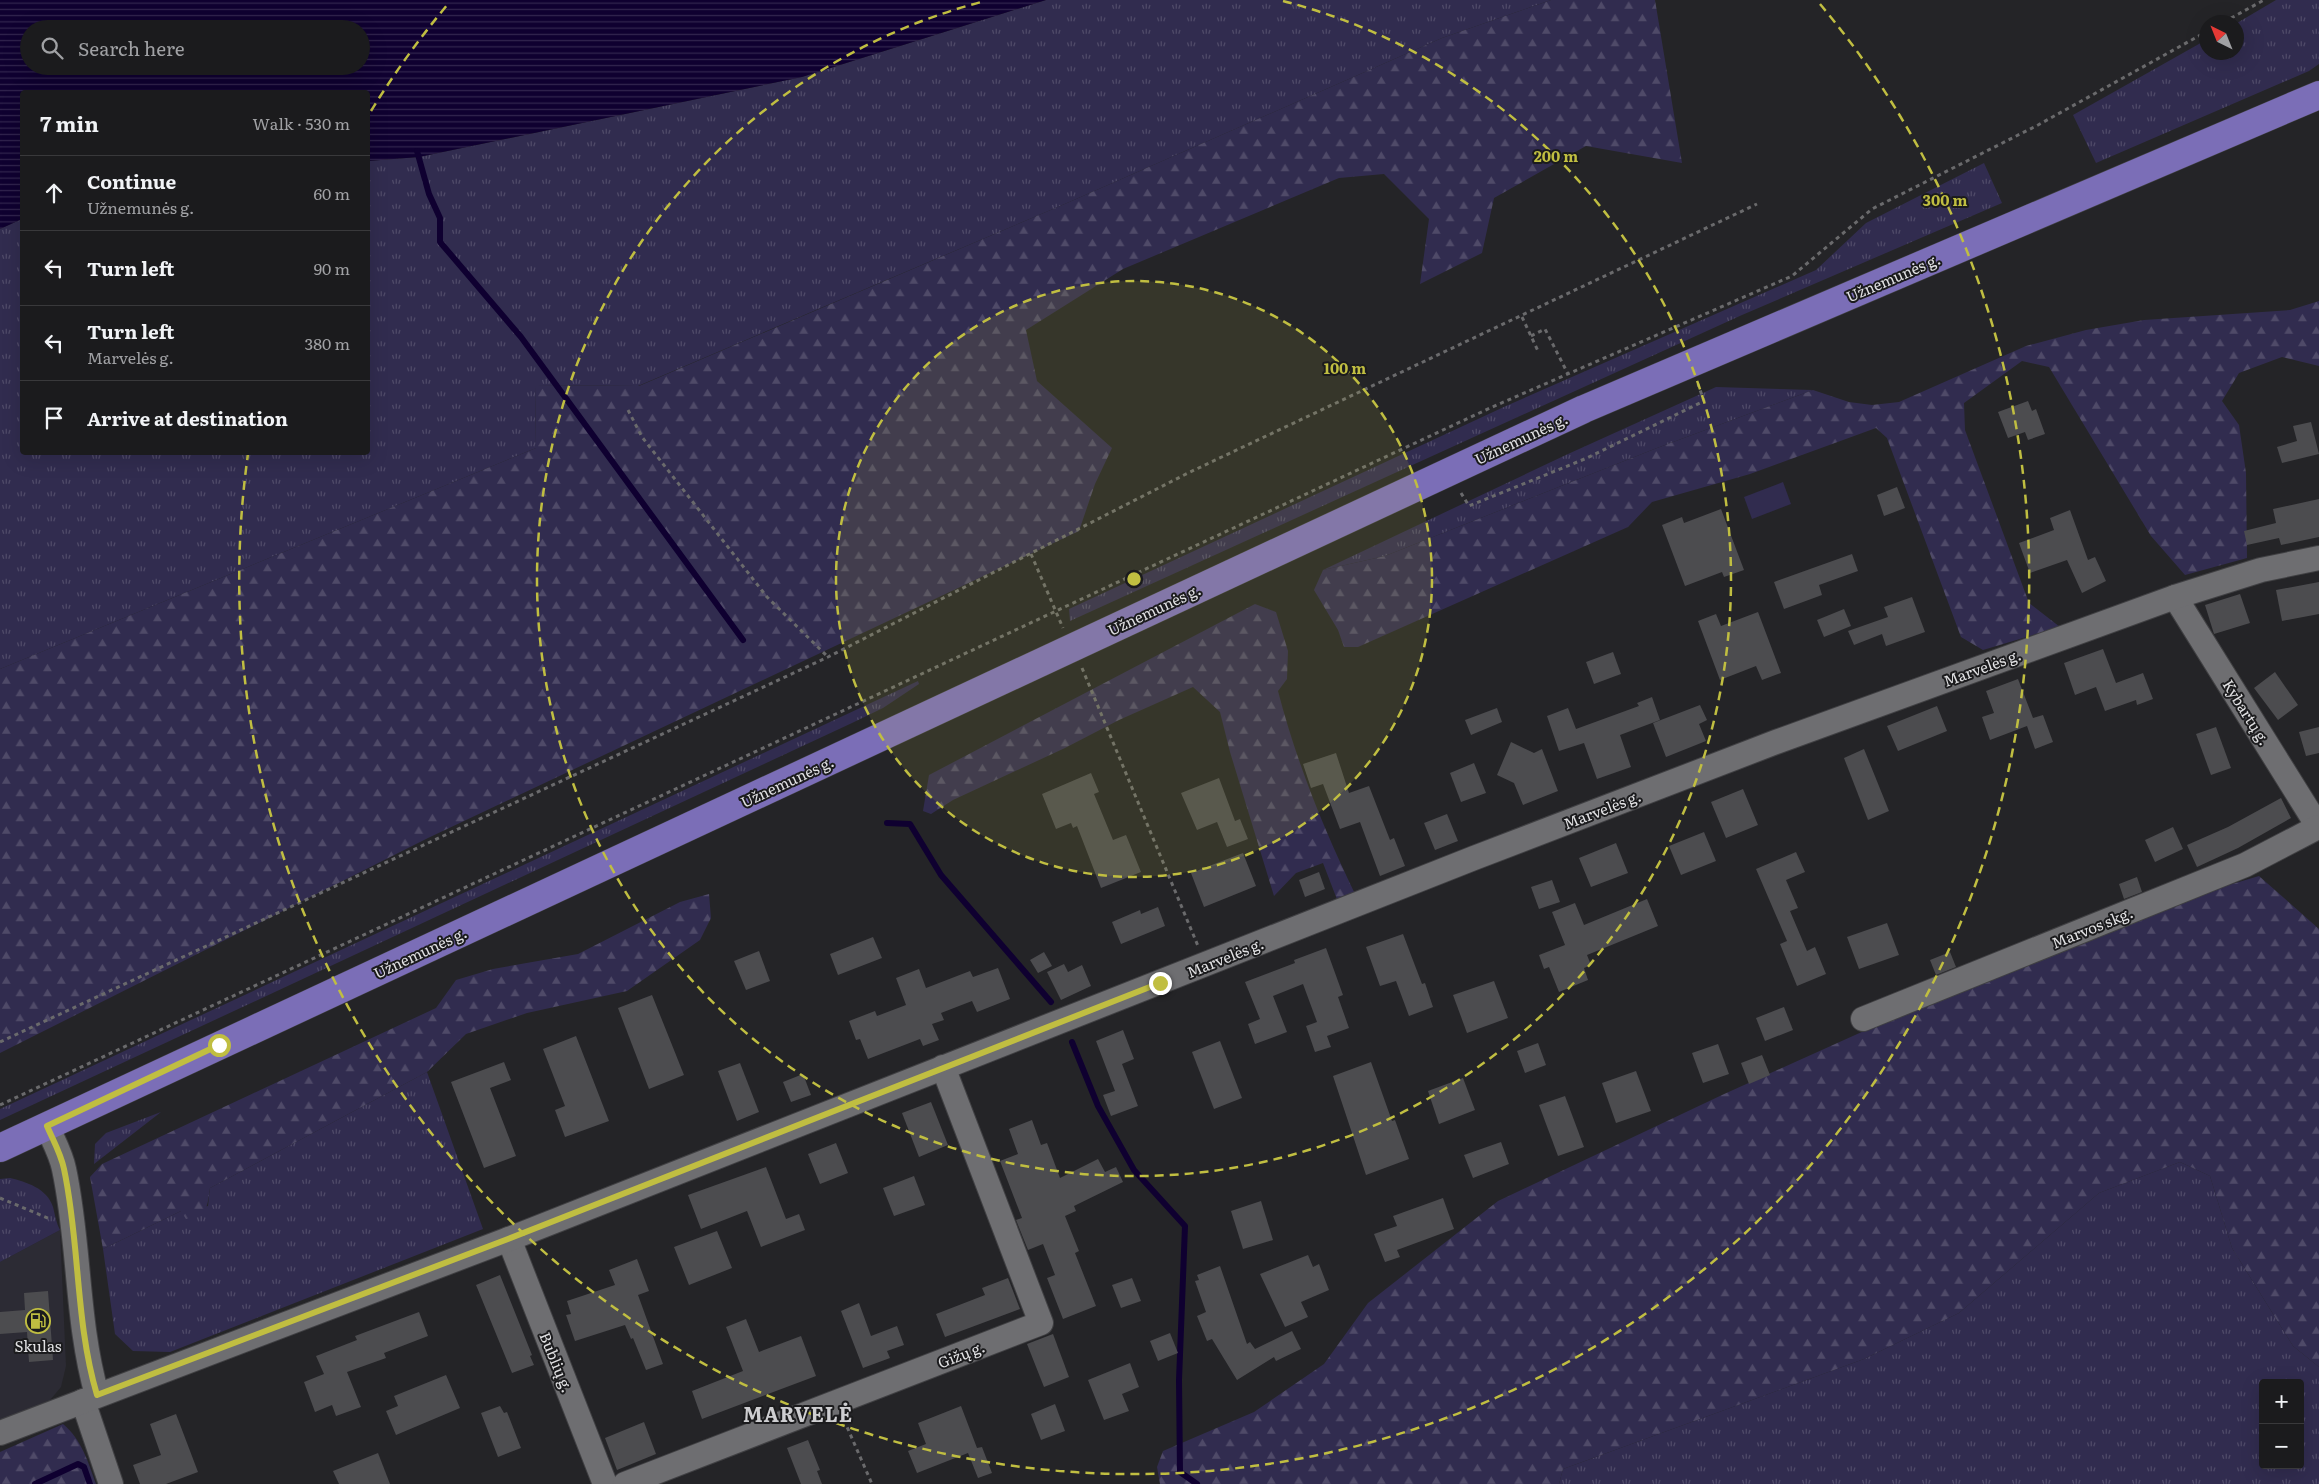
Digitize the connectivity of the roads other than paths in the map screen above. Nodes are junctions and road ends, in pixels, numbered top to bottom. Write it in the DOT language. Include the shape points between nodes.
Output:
graph roads {
  1 [pos="2319,95"];
  2 [pos="2319,558"];
  3 [pos="2175,597"];
  4 [pos="2318,827"];
  5 [pos="1863,1019"];
  6 [pos="943,1067"];
  7 [pos="47,1126"];
  8 [pos="0,1148"];
  9 [pos="508,1239"];
  10 [pos="90,1398"];
  11 [pos="0,1433"];
  12 [pos="111,1484"];
  13 [pos="605,1484"];
  14 [pos="625,1484"];
  1 -- 7 [label="main road, Užnemunės g." via="1691,362"];
  2 -- 3 [label="street, Marvelės g." via="2261,570"];
  3 -- 4 [label="street, Kybartų g."];
  3 -- 6 [label="street, Marvelės g." via="1776,742"];
  4 -- 5 [label="street, Marvos skg." via="2245,866"];
  6 -- 9 [label="street, Marvelės g."];
  6 -- 14 [label="street, Gižų g." via="1041,1323"];
  7 -- 8 [label="main road, Užnemunės g."];
  7 -- 10 [label="street" via="64,1167"];
  9 -- 10 [label="street, Marvelės g."];
  9 -- 13 [label="street, Bublių g."];
  10 -- 11 [label="street, Marvelės g."];
  10 -- 12 [label="street"];
}
